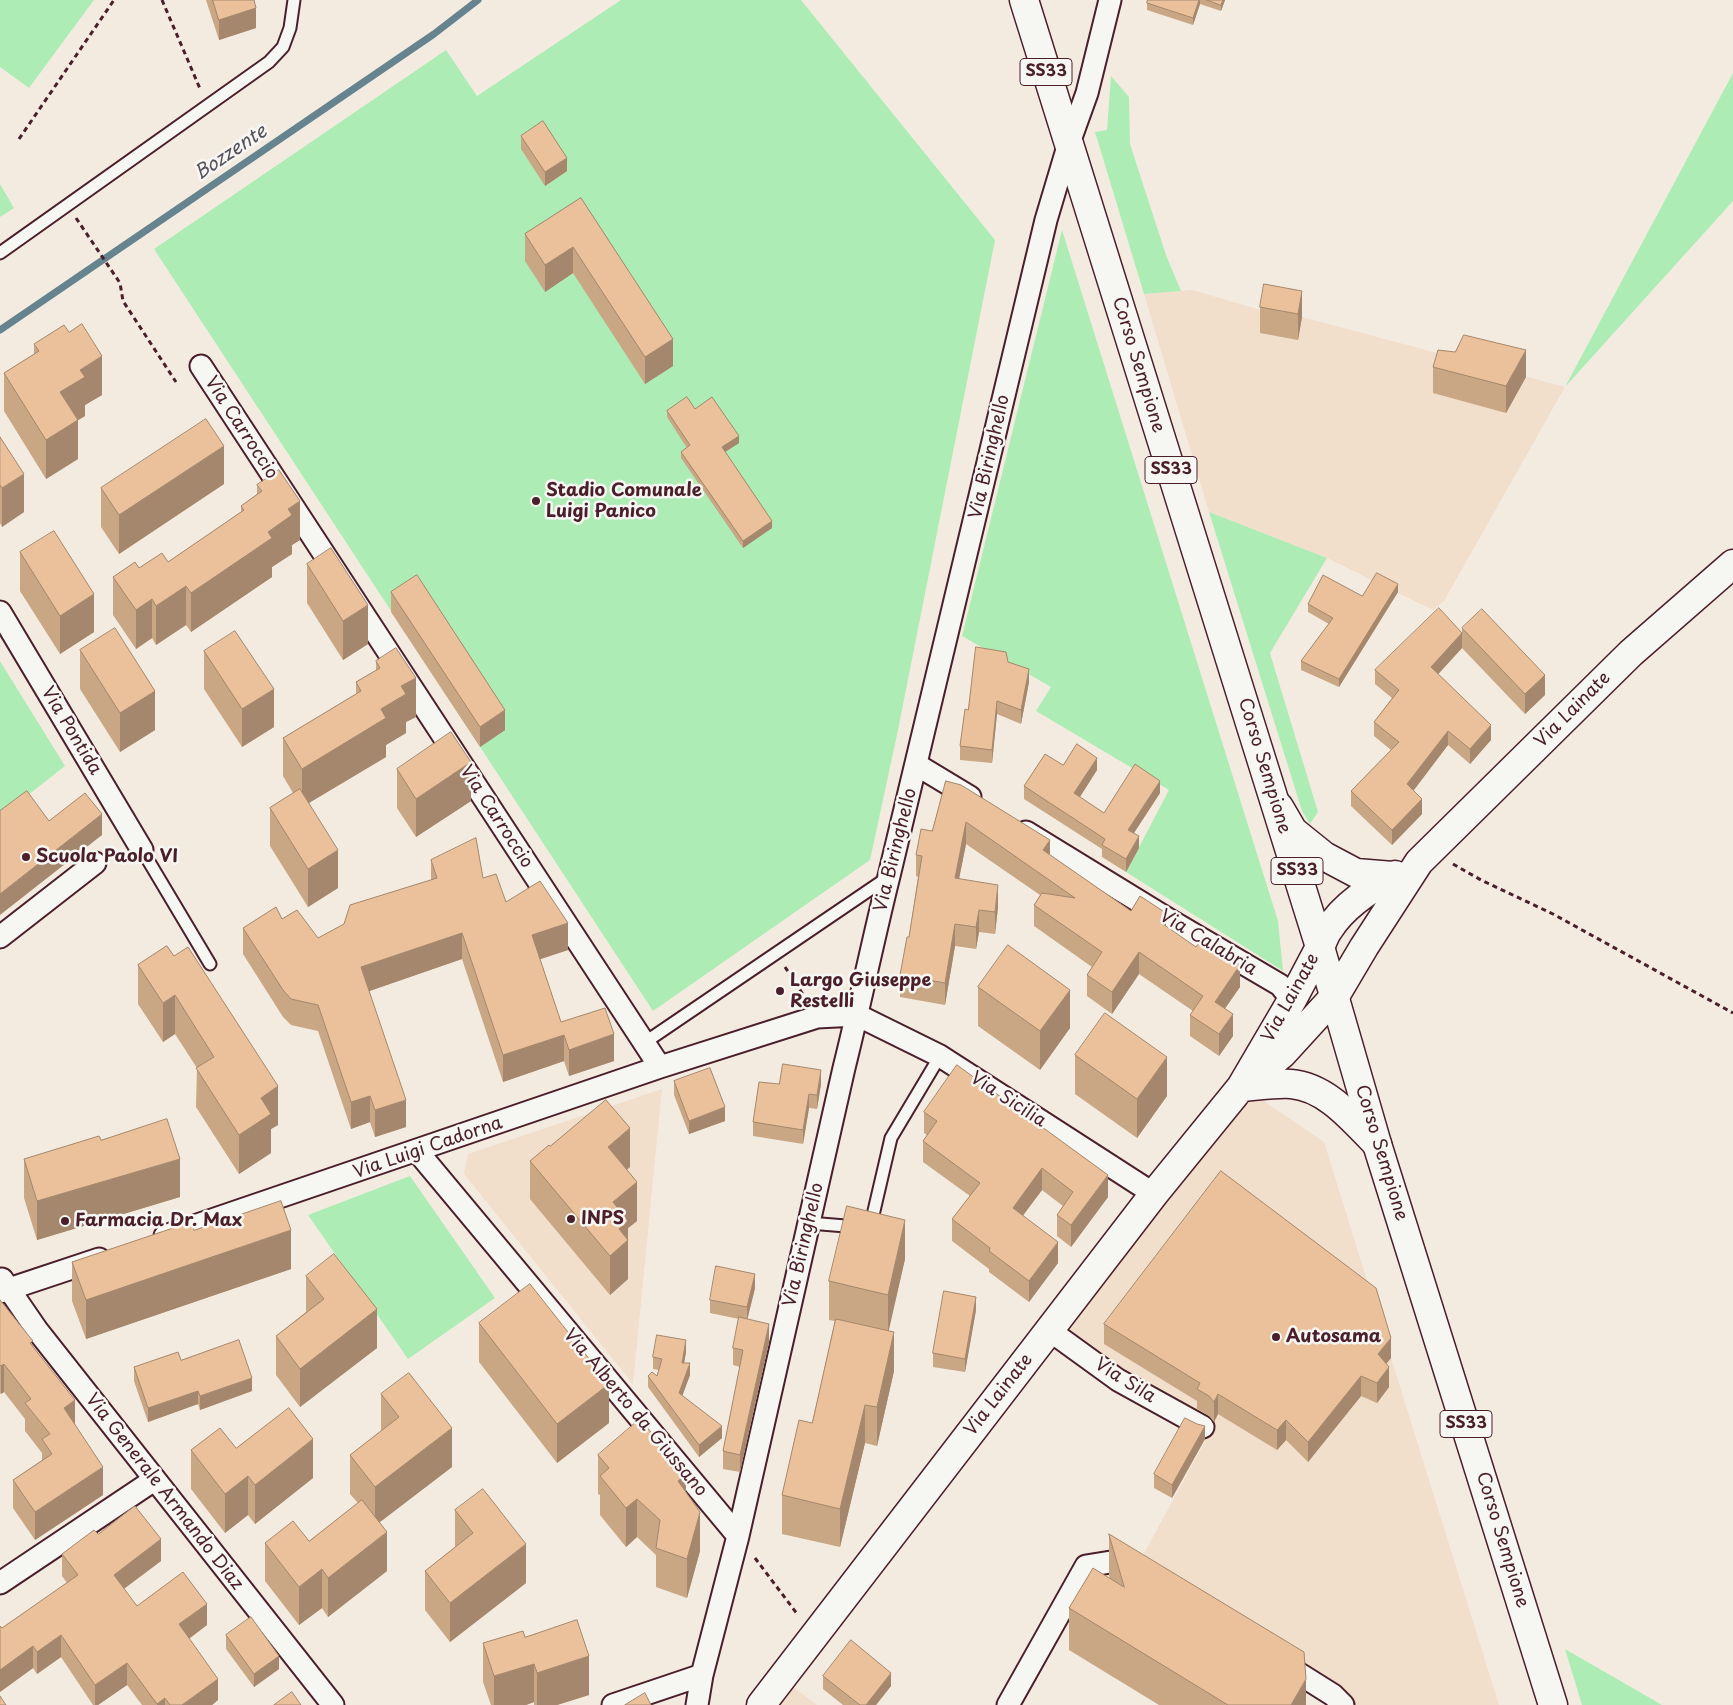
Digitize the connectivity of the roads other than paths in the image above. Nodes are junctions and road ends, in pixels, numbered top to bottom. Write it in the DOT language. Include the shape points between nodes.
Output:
graph roads {
  1 [pos="294,0"];
  2 [pos="1024,0"];
  3 [pos="1110,0"];
  4 [pos="1069,143"];
  5 [pos="0,253"];
  6 [pos="201,366"];
  7 [pos="1733,564"];
  8 [pos="0,612"];
  9 [pos="917,765"];
  10 [pos="1273,796"];
  11 [pos="984,806"];
  12 [pos="1009,821"];
  13 [pos="142,850"];
  14 [pos="1426,855"];
  15 [pos="95,863"];
  16 [pos="1393,876"];
  17 [pos="889,877"];
  18 [pos="0,937"];
  19 [pos="1320,947"];
  20 [pos="210,964"];
  21 [pos="1334,996"];
  22 [pos="1292,1000"];
  23 [pos="857,1015"];
  24 [pos="644,1043"];
  25 [pos="940,1056"];
  26 [pos="660,1068"];
  27 [pos="1241,1087"];
  28 [pos="1377,1144"];
  29 [pos="417,1152"];
  30 [pos="1154,1194"];
  31 [pos="809,1223"];
  32 [pos="147,1242"];
  33 [pos="119,1252"];
  34 [pos="3,1285"];
  35 [pos="1049,1330"];
  36 [pos="1203,1427"];
  37 [pos="154,1480"];
  38 [pos="738,1536"];
  39 [pos="1150,1581"];
  40 [pos="0,1583"];
  41 [pos="1266,1653"];
  42 [pos="702,1675"];
  43 [pos="333,1705"];
  44 [pos="613,1705"];
  45 [pos="696,1705"];
  46 [pos="761,1705"];
  47 [pos="1008,1705"];
  48 [pos="1343,1705"];
  49 [pos="1553,1705"];
  1 -- 5 [label="lane" via="283,47 269,62"];
  2 -- 4 [label="main road, Corso Sempione / SS33"];
  3 -- 4 [label="street, Via Biringhello" via="1087,93"];
  4 -- 9 [label="street, Via Biringhello" via="1046,220"];
  4 -- 10 [label="main road, Corso Sempione / SS33"];
  6 -- 24 [label="street, Via Carroccio"];
  7 -- 14 [label="main road, Via Lainate" via="1631,653"];
  8 -- 13 [label="street, Via Pontida"];
  9 -- 11 [label="street"];
  9 -- 17 [label="street, Via Biringhello"];
  10 -- 16 [label="main road" via="1293,831 1324,856 1356,873"];
  10 -- 19 [label="main road, Corso Sempione / SS33"];
  12 -- 22 [label="street, Via Calabria" via="1280,985"];
  13 -- 20 [label="lane"];
  14 -- 16 [label="main road, Via Lainate"];
  14 -- 21 [label="main road, Via Lainate"];
  15 -- 18 [label="street"];
  16 -- 19 [label="main road, Via Lainate" via="1346,909 1329,928"];
  17 -- 23 [label="street, Via Biringhello"];
  17 -- 24 [label="lane"];
  19 -- 21 [label="main road, Corso Sempione / SS33"];
  19 -- 22 [label="main road, Via Lainate"];
  21 -- 27 [label="main road, Via Lainate" via="1282,1054"];
  21 -- 28 [label="main road, Corso Sempione / SS33"];
  22 -- 27 [label="main road, Via Lainate"];
  23 -- 25 [label="street, Via Sicilia"];
  23 -- 26 [label="street, Via Luigi Cadorna" via="817,1017"];
  23 -- 31 [label="street, Via Biringhello"];
  24 -- 26 [label="street, Via Carroccio"];
  25 -- 30 [label="street, Via Sicilia"];
  25 -- 31 [label="lane" via="891,1138 870,1228"];
  26 -- 29 [label="street, Via Luigi Cadorna"];
  27 -- 28 [label="main road" via="1290,1084 1310,1088 1327,1097"];
  27 -- 30 [label="main road, Via Lainate"];
  28 -- 49 [label="main road, Corso Sempione / SS33"];
  29 -- 32 [label="street, Via Luigi Cadorna"];
  29 -- 38 [label="street, Via Alberto da Giussano"];
  30 -- 35 [label="main road, Via Lainate"];
  31 -- 38 [label="street, Via Biringhello"];
  33 -- 34 [label="street"];
  34 -- 37 [label="street, Via Generale Armando Diaz"];
  35 -- 36 [label="street, Via Sila" via="1118,1380"];
  35 -- 46 [label="main road, Via Lainate"];
  37 -- 40 [label="street"];
  37 -- 43 [label="street, Via Generale Armando Diaz"];
  38 -- 42 [label="street, Via Biringhello"];
  39 -- 47 [label="street" via="1117,1560 1086,1566"];
  41 -- 48 [label="street" via="1333,1695"];
  42 -- 44 [label="street"];
  42 -- 45 [label="street, Via Biringhello"];
}
